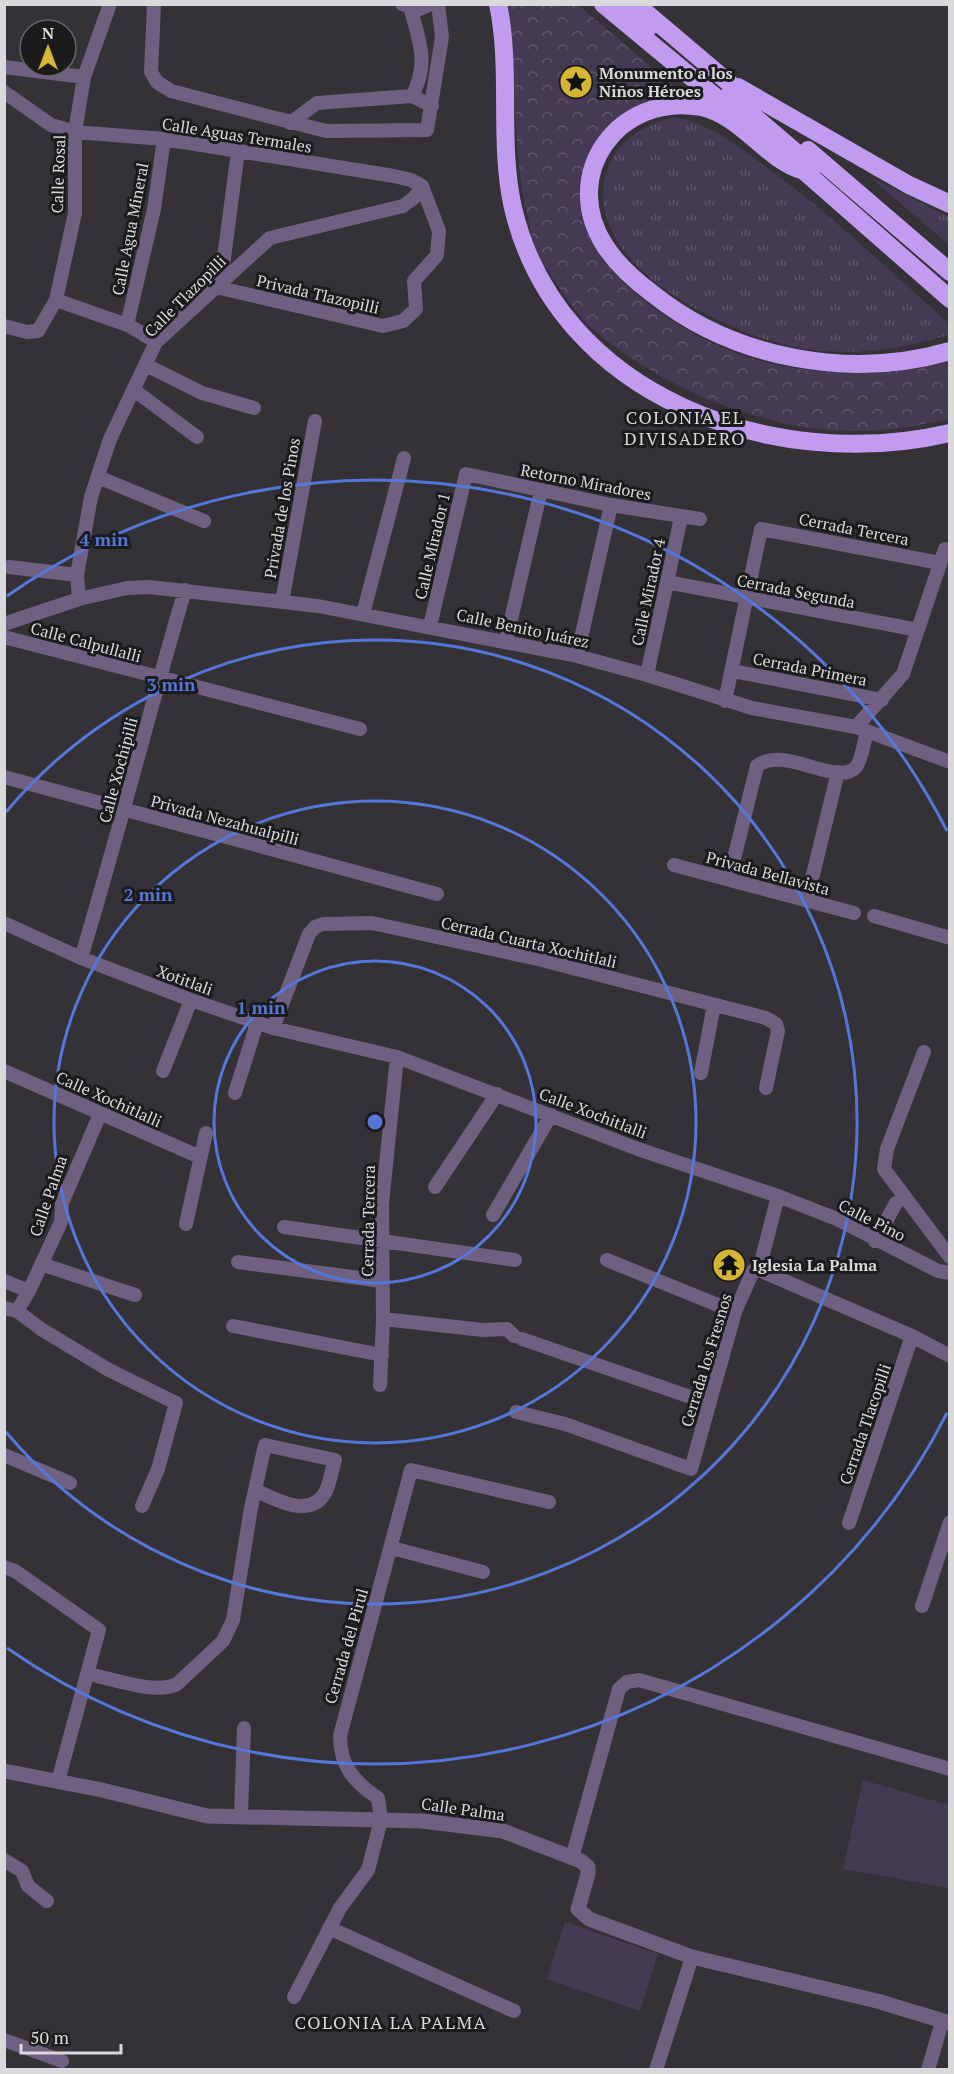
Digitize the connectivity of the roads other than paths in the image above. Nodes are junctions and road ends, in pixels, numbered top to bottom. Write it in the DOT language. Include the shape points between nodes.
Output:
graph roads {
  1 [pos="110,4"];
  2 [pos="154,4"];
  3 [pos="431,4"];
  4 [pos="438,4"];
  5 [pos="498,4"];
  6 [pos="603,4"];
  7 [pos="623,4"];
  8 [pos="638,4"];
  9 [pos="407,7"];
  10 [pos="4,67"];
  11 [pos="84,77"];
  12 [pos="733,85"];
  13 [pos="4,92"];
  14 [pos="412,96"];
  15 [pos="432,106"];
  16 [pos="290,123"];
  17 [pos="75,132"];
  18 [pos="164,140"];
  19 [pos="238,151"];
  20 [pos="804,171"];
  21 [pos="422,186"];
  22 [pos="950,204"];
  23 [pos="950,267"];
  24 [pos="950,272"];
  25 [pos="219,284"];
  26 [pos="950,284"];
  27 [pos="950,299"];
  28 [pos="56,300"];
  29 [pos="127,325"];
  30 [pos="4,326"];
  31 [pos="156,342"];
  32 [pos="950,351"];
  33 [pos="146,365"];
  34 [pos="134,390"];
  35 [pos="254,408"];
  36 [pos="315,421"];
  37 [pos="950,433"];
  38 [pos="197,437"];
  39 [pos="404,458"];
  40 [pos="466,474"];
  41 [pos="98,477"];
  42 [pos="541,490"];
  43 [pos="611,505"];
  44 [pos="681,517"];
  45 [pos="700,519"];
  46 [pos="204,521"];
  47 [pos="947,549"];
  48 [pos="940,563"];
  49 [pos="9,567"];
  50 [pos="77,575"];
  51 [pos="667,582"];
  52 [pos="185,590"];
  53 [pos="79,599"];
  54 [pos="746,599"];
  55 [pos="282,602"];
  56 [pos="363,614"];
  57 [pos="4,624"];
  58 [pos="430,626"];
  59 [pos="918,630"];
  60 [pos="4,638"];
  61 [pos="506,642"];
  62 [pos="577,656"];
  63 [pos="732,671"];
  64 [pos="647,675"];
  65 [pos="159,678"];
  66 [pos="882,700"];
  67 [pos="725,701"];
  68 [pos="360,729"];
  69 [pos="861,729"];
  70 [pos="950,762"];
  71 [pos="838,772"];
  72 [pos="4,777"];
  73 [pos="125,811"];
  74 [pos="674,865"];
  75 [pos="729,879"];
  76 [pos="437,894"];
  77 [pos="807,900"];
  78 [pos="854,913"];
  79 [pos="874,916"];
  80 [pos="4,923"];
  81 [pos="950,938"];
  82 [pos="81,958"];
  83 [pos="191,1000"];
  84 [pos="714,1005"];
  85 [pos="257,1023"];
  86 [pos="273,1028"];
  87 [pos="924,1052"];
  88 [pos="397,1057"];
  89 [pos="4,1071"];
  90 [pos="163,1071"];
  91 [pos="701,1074"];
  92 [pos="766,1088"];
  93 [pos="235,1093"];
  94 [pos="497,1094"];
  95 [pos="100,1114"];
  96 [pos="551,1115"];
  97 [pos="206,1133"];
  98 [pos="200,1157"];
  99 [pos="435,1187"];
  100 [pos="778,1196"];
  101 [pos="896,1203"];
  102 [pos="493,1215"];
  103 [pos="186,1224"];
  104 [pos="284,1227"];
  105 [pos="382,1241"];
  106 [pos="875,1241"];
  107 [pos="950,1257"];
  108 [pos="515,1260"];
  109 [pos="607,1260"];
  110 [pos="238,1262"];
  111 [pos="41,1264"];
  112 [pos="759,1269"];
  113 [pos="950,1273"];
  114 [pos="4,1281"];
  115 [pos="383,1281"];
  116 [pos="29,1291"];
  117 [pos="135,1295"];
  118 [pos="11,1310"];
  119 [pos="735,1312"];
  120 [pos="383,1319"];
  121 [pos="233,1326"];
  122 [pos="912,1336"];
  123 [pos="382,1355"];
  124 [pos="950,1356"];
  125 [pos="380,1385"];
  126 [pos="708,1403"];
  127 [pos="516,1412"];
  128 [pos="4,1455"];
  129 [pos="70,1483"];
  130 [pos="255,1490"];
  131 [pos="549,1502"];
  132 [pos="142,1506"];
  133 [pos="950,1522"];
  134 [pos="849,1523"];
  135 [pos="392,1548"];
  136 [pos="4,1567"];
  137 [pos="483,1572"];
  138 [pos="922,1606"];
  139 [pos="89,1674"];
  140 [pos="244,1728"];
  141 [pos="950,1769"];
  142 [pos="4,1771"];
  143 [pos="58,1781"];
  144 [pos="240,1816"];
  145 [pos="381,1820"];
  146 [pos="572,1858"];
  147 [pos="4,1860"];
  148 [pos="47,1901"];
  149 [pos="329,1928"];
  150 [pos="692,1957"];
  151 [pos="294,1997"];
  152 [pos="514,2011"];
  153 [pos="946,2023"];
  154 [pos="4,2040"];
  155 [pos="62,2061"];
  156 [pos="656,2070"];
  157 [pos="927,2070"];
  1 -- 11 [label="street, Calle Rosal"];
  2 -- 16 [label="street" via="151,72 157,82 171,91"];
  3 -- 9 [label="street" via="423,9"];
  4 -- 15 [label="street" via="442,37"];
  5 -- 37 [label="highway" via="503,28 507,164 522,242 542,282 595,350 683,408 719,424 760,435 795,441 886,443"];
  6 -- 20 [label="highway"];
  7 -- 26 [label="highway"];
  8 -- 12 [label="highway"];
  8 -- 24 [label="highway"];
  9 -- 14 [label="street" via="423,61 421,79"];
  10 -- 11 [label="street"];
  11 -- 17 [label="street, Calle Rosal"];
  12 -- 22 [label="highway" via="909,185"];
  12 -- 23 [label="highway"];
  13 -- 17 [label="street, Calle Aguas Termales" via="51,124"];
  14 -- 15 [label="street"];
  14 -- 16 [label="street" via="317,104"];
  15 -- 16 [label="street" via="427,130 326,131"];
  17 -- 18 [label="street, Calle Aguas Termales"];
  17 -- 28 [label="street, Calle Rosal" via="75,213"];
  18 -- 19 [label="street, Calle Aguas Termales"];
  18 -- 29 [label="street, Calle Agua Mineral" via="146,247"];
  19 -- 21 [label="street, Calle Aguas Termales" via="394,176"];
  19 -- 25 [label="street"];
  20 -- 27 [label="highway"];
  20 -- 32 [label="highway" via="786,164 730,119 701,107 644,112 619,126 597,155 589,181 594,224 621,269 667,306 720,335 787,356 857,364"];
  21 -- 25 [label="street, Calle Tlazopilli" via="403,206 270,238"];
  21 -- 25 [label="street, Privada Tlazopilli" via="439,231 437,255 414,280 416,309 403,321 383,326"];
  25 -- 31 [label="street, Calle Tlazopilli"];
  28 -- 29 [label="street"];
  28 -- 30 [label="street, Calle Rosal" via="38,331"];
  29 -- 31 [label="street"];
  31 -- 33 [label="street, Calle Tlazopilli"];
  33 -- 34 [label="street, Calle Tlazopilli"];
  33 -- 35 [label="street" via="202,393"];
  34 -- 38 [label="street"];
  34 -- 41 [label="street, Calle Tlazopilli" via="110,439"];
  36 -- 55 [label="street, Privada de los Pinos"];
  39 -- 56 [label="street"];
  40 -- 42 [label="street, Retorno Miradores"];
  40 -- 58 [label="street, Calle Mirador 1"];
  41 -- 46 [label="street"];
  41 -- 50 [label="street, Calle Tlazopilli"];
  42 -- 43 [label="street, Retorno Miradores"];
  42 -- 61 [label="street"];
  43 -- 44 [label="street, Retorno Miradores"];
  43 -- 62 [label="street"];
  44 -- 45 [label="street, Retorno Miradores"];
  44 -- 51 [label="street, Calle Mirador 4"];
  47 -- 48 [label="street, Cerrada Primera"];
  48 -- 54 [label="street, Cerrada Tercera" via="761,529"];
  48 -- 59 [label="street, Cerrada Primera"];
  49 -- 50 [label="street"];
  50 -- 53 [label="street, Calle Tlazopilli"];
  51 -- 54 [label="street, Cerrada Segunda"];
  51 -- 64 [label="street, Calle Mirador 4"];
  52 -- 53 [label="street, Calle Benito Juárez" via="127,588"];
  52 -- 55 [label="street, Calle Benito Juárez"];
  52 -- 65 [label="street, Calle Xochipilli"];
  53 -- 57 [label="street"];
  54 -- 59 [label="street, Cerrada Segunda"];
  54 -- 63 [label="street"];
  55 -- 56 [label="street, Calle Benito Juárez"];
  56 -- 58 [label="street, Calle Benito Juárez"];
  58 -- 61 [label="street, Calle Benito Juárez"];
  59 -- 66 [label="street, Cerrada Primera" via="903,674"];
  60 -- 65 [label="street, Calle Calpullalli"];
  61 -- 62 [label="street, Calle Benito Juárez"];
  62 -- 64 [label="street, Calle Benito Juárez"];
  63 -- 66 [label="street, Cerrada Primera"];
  63 -- 67 [label="street"];
  64 -- 67 [label="street, Calle Benito Juárez"];
  65 -- 68 [label="street, Calle Calpullalli"];
  65 -- 73 [label="street, Calle Xochipilli"];
  66 -- 69 [label="street, Cerrada Primera"];
  67 -- 69 [label="street, Calle Benito Juárez"];
  69 -- 70 [label="street, Calle Benito Juárez"];
  69 -- 71 [label="street" via="857,766 849,772"];
  71 -- 75 [label="street" via="777,759 765,760 757,766"];
  71 -- 77 [label="street"];
  72 -- 73 [label="street, Privada Nezahualpilli"];
  73 -- 76 [label="street, Privada Nezahualpilli"];
  73 -- 82 [label="street, Calle Xochipilli"];
  74 -- 75 [label="street, Privada Bellavista"];
  75 -- 77 [label="street, Privada Bellavista"];
  77 -- 78 [label="street, Privada Bellavista"];
  79 -- 81 [label="street"];
  80 -- 82 [label="street, Xotitlali"];
  82 -- 83 [label="street, Xotitlali"];
  83 -- 85 [label="street, Xotitlali"];
  83 -- 90 [label="street"];
  84 -- 86 [label="street, Cerrada Cuarta Xochitlali" via="527,956 372,923 337,923 315,927 309,934"];
  84 -- 91 [label="street"];
  84 -- 92 [label="street, Cerrada Cuarta Xochitlali" via="776,1024 778,1031"];
  85 -- 86 [label="street, Xotitlali"];
  85 -- 93 [label="street"];
  86 -- 88 [label="street, Xotitlali"];
  87 -- 107 [label="street" via="887,1149 884,1169"];
  88 -- 94 [label="street, Calle Xochitlalli"];
  88 -- 105 [label="street, Cerrada Tercera" via="382,1204"];
  89 -- 95 [label="street, Calle Xochitlalli"];
  94 -- 96 [label="street, Calle Xochitlalli"];
  94 -- 99 [label="street"];
  95 -- 98 [label="street, Calle Xochitlalli"];
  95 -- 111 [label="street, Calle Palma" via="76,1165 62,1203 61,1222"];
  96 -- 100 [label="street, Calle Xochitlalli"];
  96 -- 102 [label="street"];
  97 -- 98 [label="street"];
  98 -- 103 [label="street"];
  100 -- 106 [label="street, Calle Pino" via="837,1219"];
  100 -- 112 [label="street, Cerrada los Fresnos"];
  101 -- 106 [label="street"];
  104 -- 105 [label="street"];
  105 -- 108 [label="street"];
  105 -- 115 [label="street, Cerrada Tercera"];
  106 -- 113 [label="street, Calle Pino"];
  109 -- 119 [label="street"];
  110 -- 115 [label="street"];
  111 -- 116 [label="street, Calle Palma"];
  111 -- 117 [label="street"];
  112 -- 119 [label="street, Cerrada los Fresnos" via="753,1271"];
  112 -- 122 [label="street"];
  114 -- 116 [label="street"];
  115 -- 120 [label="street, Cerrada Tercera"];
  116 -- 118 [label="street, Calle Palma"];
  118 -- 132 [label="street" via="110,1370 176,1403 158,1469"];
  119 -- 126 [label="street, Cerrada los Fresnos"];
  120 -- 123 [label="street, Cerrada Tercera"];
  120 -- 126 [label="street" via="507,1329 518,1337"];
  121 -- 123 [label="street"];
  122 -- 124 [label="street"];
  122 -- 134 [label="street, Cerrada Tlacopilli"];
  123 -- 125 [label="street, Cerrada Tercera"];
  126 -- 127 [label="street, Cerrada los Fresnos" via="691,1469 565,1424"];
  128 -- 129 [label="street"];
  130 -- 130 [label="street" via="265,1445 335,1460 326,1491 317,1502 291,1506"];
  130 -- 139 [label="street" via="233,1620 223,1641 168,1689"];
  131 -- 135 [label="street, Cerrada del Pirul" via="411,1470"];
  133 -- 138 [label="street"];
  135 -- 137 [label="street"];
  135 -- 145 [label="street, Cerrada del Pirul" via="340,1736 341,1758 352,1777 378,1798"];
  136 -- 139 [label="street" via="99,1630"];
  139 -- 143 [label="street"];
  140 -- 144 [label="street"];
  141 -- 146 [label="street" via="639,1680 627,1682 619,1689"];
  142 -- 143 [label="street, Calle Palma"];
  143 -- 144 [label="street, Calle Palma" via="207,1816"];
  144 -- 145 [label="street, Calle Palma"];
  145 -- 146 [label="street, Calle Palma" via="503,1831"];
  145 -- 149 [label="street" via="368,1870"];
  146 -- 150 [label="street" via="588,1867 578,1909 583,1916"];
  147 -- 148 [label="street" via="22,1871 28,1886"];
  149 -- 151 [label="street"];
  149 -- 152 [label="street"];
  150 -- 153 [label="street" via="877,2001"];
  150 -- 156 [label="street"];
  153 -- 157 [label="street"];
  154 -- 155 [label="street"];
}
